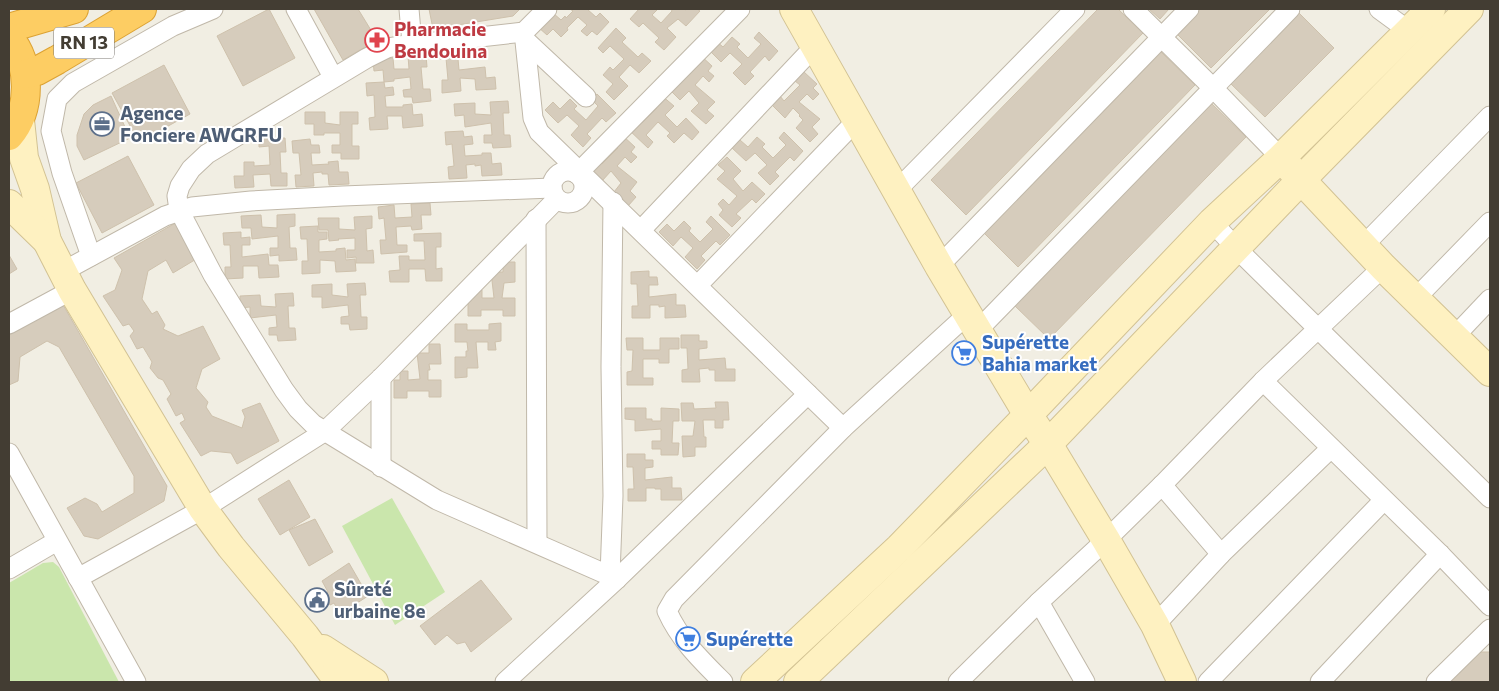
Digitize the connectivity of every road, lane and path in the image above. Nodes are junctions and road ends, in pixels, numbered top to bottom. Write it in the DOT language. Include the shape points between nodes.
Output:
graph roads {
  1 [pos="74,9"];
  2 [pos="142,9"];
  3 [pos="213,9"];
  4 [pos="296,9"];
  5 [pos="409,9"];
  6 [pos="547,9"];
  7 [pos="740,9"];
  8 [pos="794,9"];
  9 [pos="1074,9"];
  10 [pos="1133,9"];
  11 [pos="1189,9"];
  12 [pos="1290,9"];
  13 [pos="1379,9"];
  14 [pos="1431,9"];
  15 [pos="1470,9"];
  16 [pos="9,28"];
  17 [pos="1409,31"];
  18 [pos="524,36"];
  19 [pos="9,37"];
  20 [pos="1162,37"];
  21 [pos="412,44"];
  22 [pos="814,46"];
  23 [pos="26,74"];
  24 [pos="333,77"];
  25 [pos="1213,88"];
  26 [pos="586,97"];
  27 [pos="1490,116"];
  28 [pos="857,120"];
  29 [pos="14,128"];
  30 [pos="1281,158"];
  31 [pos="578,172"];
  32 [pos="1300,181"];
  33 [pos="897,190"];
  34 [pos="554,193"];
  35 [pos="613,202"];
  36 [pos="9,204"];
  37 [pos="178,210"];
  38 [pos="536,219"];
  39 [pos="1212,222"];
  40 [pos="1490,222"];
  41 [pos="641,230"];
  42 [pos="47,240"];
  43 [pos="1364,245"];
  44 [pos="1236,248"];
  45 [pos="91,256"];
  46 [pos="939,266"];
  47 [pos="1383,267"];
  48 [pos="67,281"];
  49 [pos="698,285"];
  50 [pos="1415,299"];
  51 [pos="1490,299"];
  52 [pos="973,322"];
  53 [pos="9,324"];
  54 [pos="1318,329"];
  55 [pos="1454,337"];
  56 [pos="1490,372"];
  57 [pos="380,378"];
  58 [pos="1263,381"];
  59 [pos="808,394"];
  60 [pos="1028,415"];
  61 [pos="843,428"];
  62 [pos="324,432"];
  63 [pos="1048,444"];
  64 [pos="1331,448"];
  65 [pos="9,453"];
  66 [pos="381,467"];
  67 [pos="1162,484"];
  68 [pos="1490,498"];
  69 [pos="1384,500"];
  70 [pos="204,509"];
  71 [pos="1106,540"];
  72 [pos="57,541"];
  73 [pos="537,543"];
  74 [pos="1221,554"];
  75 [pos="1440,554"];
  76 [pos="9,568"];
  77 [pos="614,577"];
  78 [pos="78,578"];
  79 [pos="1039,602"];
  80 [pos="1490,606"];
  81 [pos="1155,625"];
  82 [pos="1490,629"];
  83 [pos="305,636"];
  84 [pos="136,682"];
  85 [pos="339,682"];
  86 [pos="374,682"];
  87 [pos="505,682"];
  88 [pos="723,682"];
  89 [pos="755,682"];
  90 [pos="798,682"];
  91 [pos="958,682"];
  92 [pos="1085,682"];
  93 [pos="1182,682"];
  94 [pos="1208,682"];
  95 [pos="1320,682"];
  96 [pos="1436,682"];
  1 -- 16 [label="highway, RN 13"];
  2 -- 23 [label="highway, RN 13" via="57,60"];
  3 -- 45 [label="street" via="173,26 73,82 57,99 51,131"];
  4 -- 24 [label="street"];
  5 -- 21 [label="street"];
  6 -- 18 [label="street"];
  7 -- 31 [label="street"];
  8 -- 22 [label="main road"];
  9 -- 33 [label="street"];
  10 -- 20 [label="street"];
  11 -- 20 [label="street"];
  12 -- 25 [label="street"];
  13 -- 17 [label="street"];
  14 -- 17 [label="main road"];
  15 -- 32 [label="main road"];
  17 -- 30 [label="main road"];
  18 -- 21 [label="street"];
  18 -- 26 [label="street"];
  18 -- 31 [label="street" via="535,125"];
  19 -- 23 [label="highway"];
  20 -- 25 [label="street"];
  20 -- 46 [label="street"];
  21 -- 24 [label="street" via="387,48"];
  22 -- 28 [label="main road"];
  22 -- 41 [label="street"];
  23 -- 29 [label="highway" via="26,97"];
  24 -- 37 [label="street" via="206,154 180,186"];
  25 -- 30 [label="street"];
  25 -- 52 [label="street"];
  27 -- 43 [label="street"];
  28 -- 33 [label="main road"];
  28 -- 49 [label="street"];
  29 -- 42 [label="main road" via="35,189"];
  30 -- 32 [label="main road"];
  30 -- 39 [label="main road"];
  31 -- 34 [label="street" via="560,173 556,177"];
  31 -- 34 [label="street" via="584,187 580,197 566,203"];
  31 -- 35 [label="street"];
  32 -- 43 [label="main road"];
  32 -- 44 [label="main road"];
  33 -- 46 [label="main road"];
  34 -- 37 [label="street" via="251,201"];
  34 -- 38 [label="street"];
  35 -- 41 [label="street"];
  35 -- 77 [label="street"];
  36 -- 42 [label="main road"];
  37 -- 45 [label="street"];
  37 -- 62 [label="street" via="213,275 284,390 298,409"];
  38 -- 57 [label="street"];
  38 -- 73 [label="street"];
  39 -- 44 [label="street"];
  39 -- 60 [label="main road"];
  40 -- 50 [label="street"];
  41 -- 49 [label="street"];
  42 -- 48 [label="main road"];
  43 -- 47 [label="main road"];
  44 -- 54 [label="street"];
  44 -- 63 [label="main road"];
  45 -- 48 [label="street"];
  46 -- 52 [label="main road"];
  47 -- 50 [label="main road"];
  47 -- 54 [label="street"];
  48 -- 53 [label="street"];
  48 -- 70 [label="main road"];
  49 -- 59 [label="street"];
  50 -- 55 [label="main road"];
  51 -- 55 [label="street"];
  52 -- 60 [label="main road"];
  52 -- 61 [label="street"];
  54 -- 58 [label="street"];
  54 -- 68 [label="street"];
  55 -- 56 [label="main road"];
  57 -- 62 [label="street"];
  57 -- 66 [label="street"];
  58 -- 64 [label="street"];
  58 -- 67 [label="street"];
  59 -- 61 [label="street"];
  59 -- 77 [label="street"];
  60 -- 63 [label="main road"];
  60 -- 89 [label="main road" via="899,548"];
  61 -- 88 [label="street" via="674,599 667,611 674,628"];
  62 -- 66 [label="street"];
  62 -- 70 [label="street"];
  63 -- 71 [label="main road"];
  63 -- 90 [label="main road"];
  64 -- 69 [label="street"];
  64 -- 74 [label="street"];
  65 -- 72 [label="street"];
  66 -- 73 [label="street" via="437,500"];
  67 -- 71 [label="street"];
  67 -- 74 [label="street"];
  69 -- 75 [label="street"];
  69 -- 94 [label="street"];
  70 -- 78 [label="street"];
  70 -- 83 [label="main road" via="231,547"];
  71 -- 79 [label="street"];
  71 -- 81 [label="main road"];
  72 -- 76 [label="street"];
  72 -- 78 [label="street"];
  73 -- 77 [label="street"];
  74 -- 81 [label="street"];
  75 -- 80 [label="street"];
  75 -- 95 [label="street"];
  77 -- 87 [label="street"];
  78 -- 84 [label="street"];
  79 -- 91 [label="street"];
  79 -- 92 [label="street"];
  81 -- 93 [label="main road"];
  82 -- 96 [label="street"];
  83 -- 85 [label="main road"];
  83 -- 86 [label="main road"];
}
